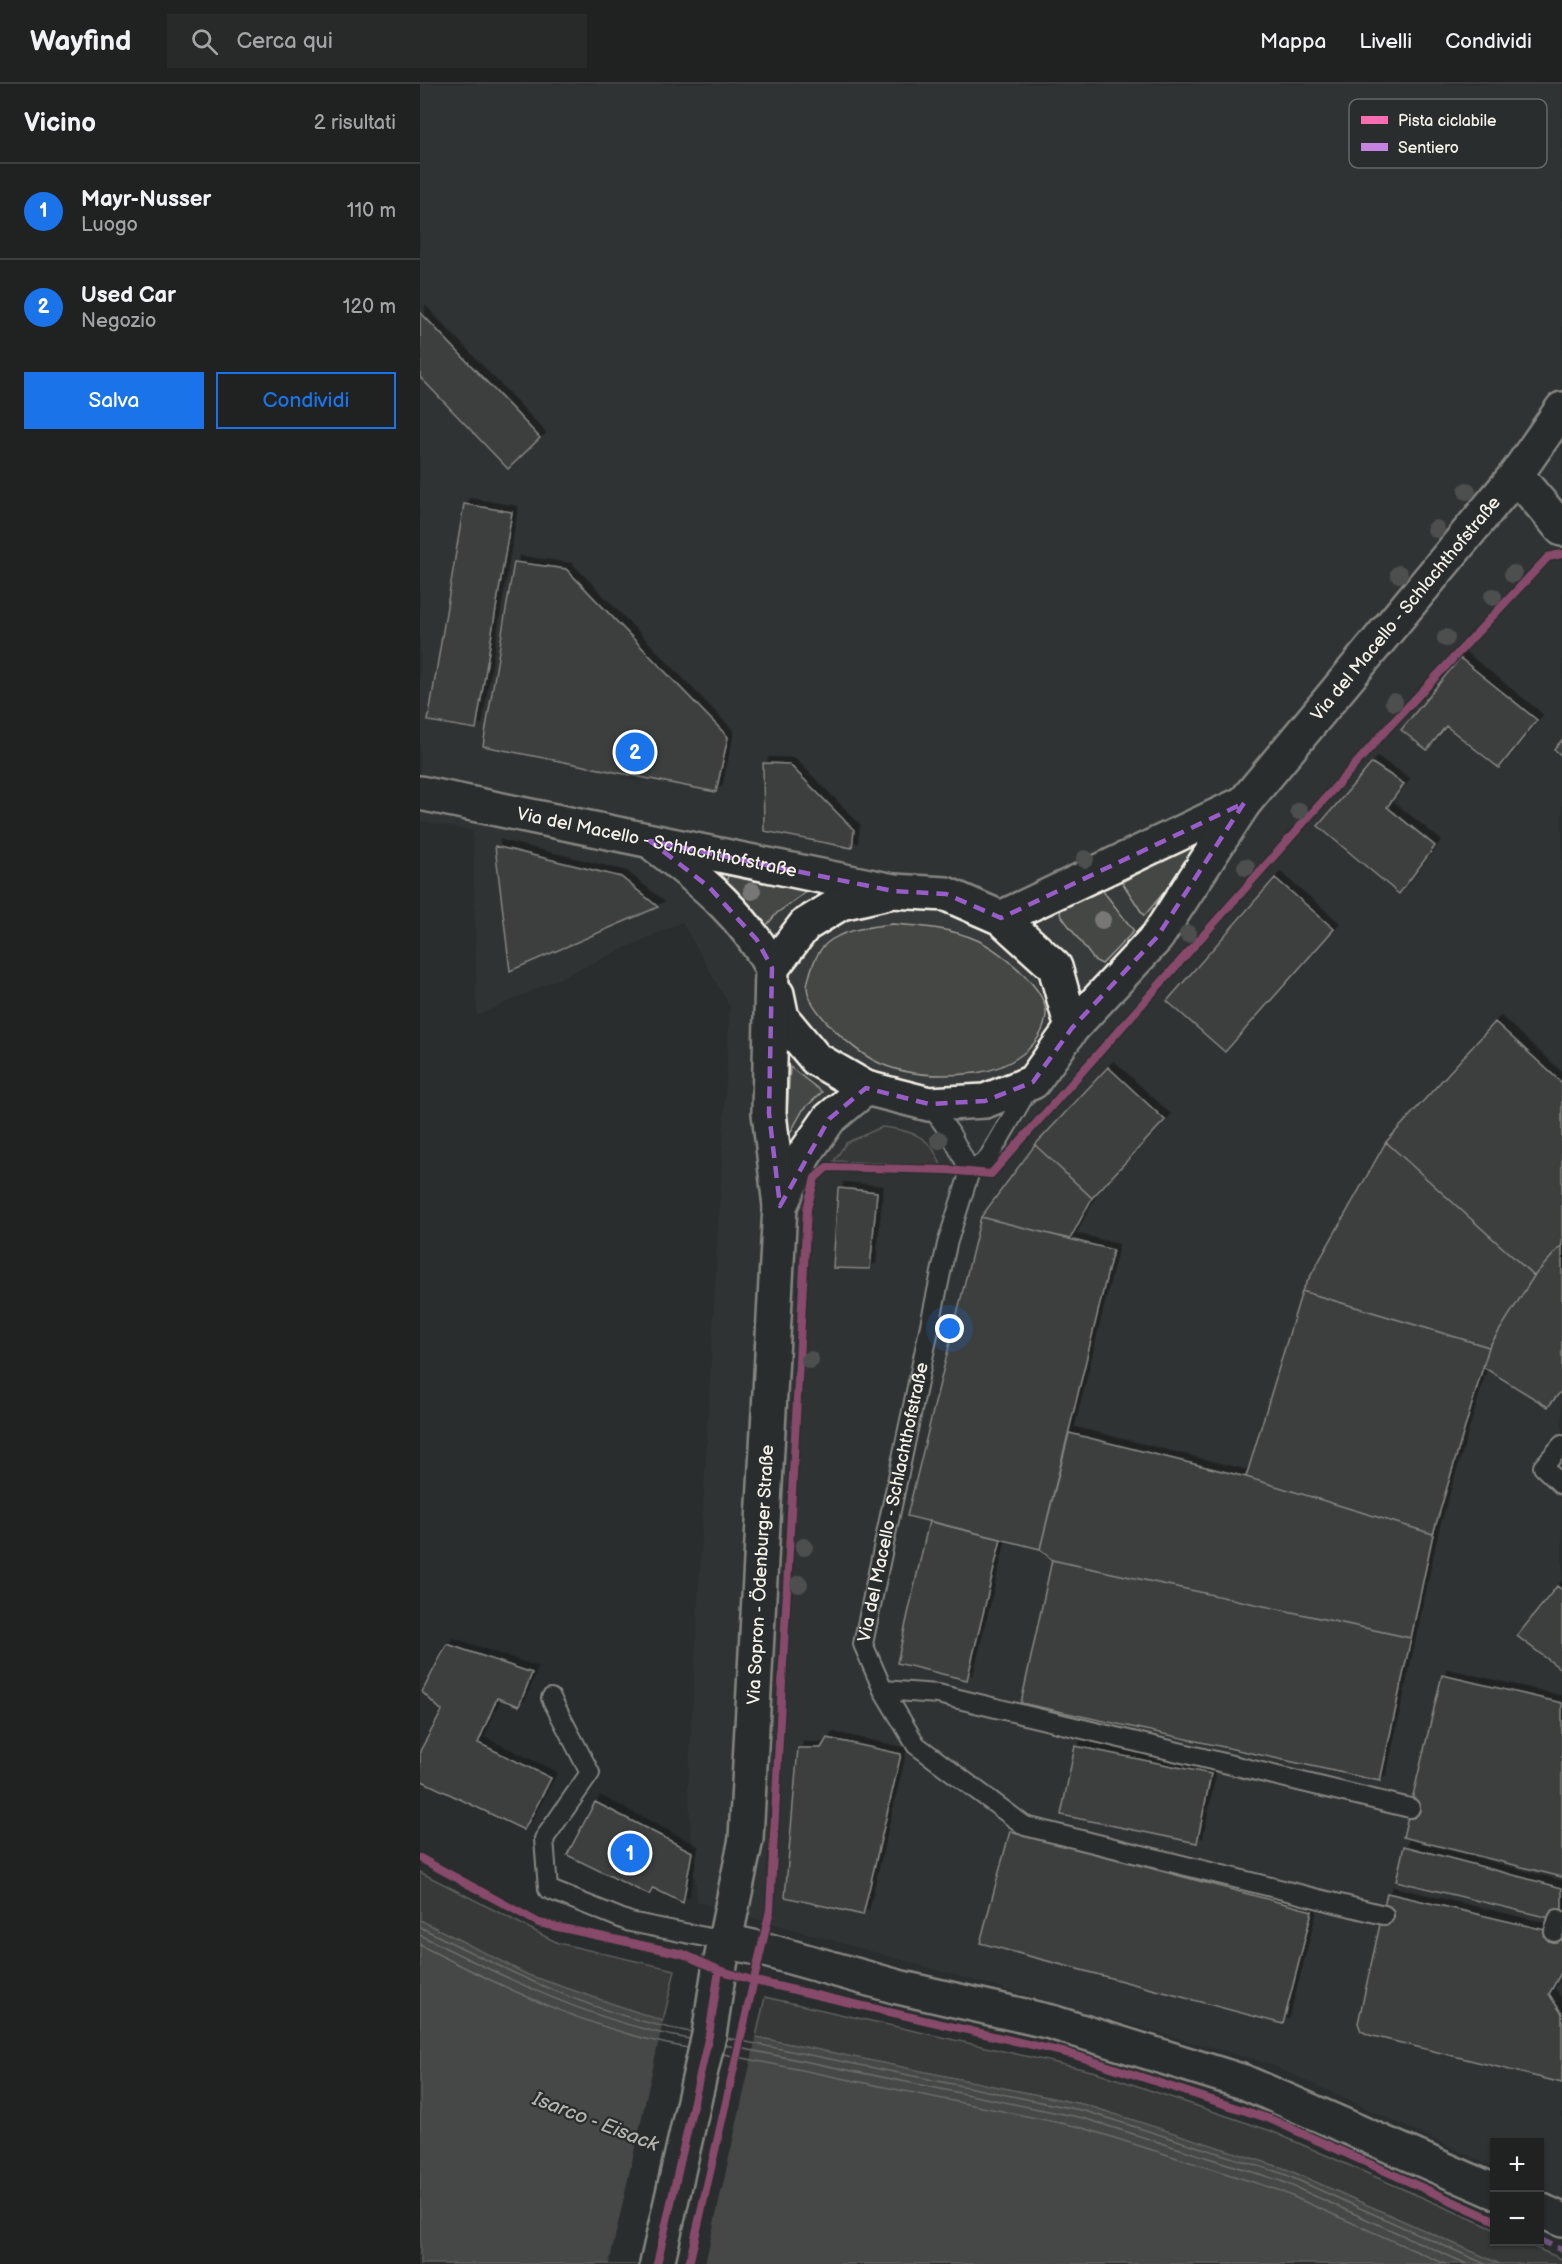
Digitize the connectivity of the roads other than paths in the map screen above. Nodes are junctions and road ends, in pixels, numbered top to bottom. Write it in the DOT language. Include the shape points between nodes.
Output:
graph roads {
  1 [pos="1562,409"];
  2 [pos="1516,475"];
  3 [pos="1562,529"];
  4 [pos="420,793"];
  5 [pos="1245,803"];
  6 [pos="650,841"];
  7 [pos="893,891"];
  8 [pos="1001,918"];
  9 [pos="772,968"];
  10 [pos="1072,1028"];
  11 [pos="1033,1082"];
  12 [pos="866,1088"];
  13 [pos="929,1104"];
  14 [pos="970,1171"];
  15 [pos="780,1206"];
  16 [pos="1562,1445"];
  17 [pos="1562,1485"];
  18 [pos="883,1690"];
  19 [pos="551,1698"];
  20 [pos="1410,1808"];
  21 [pos="1384,1915"];
  22 [pos="722,1956"];
  23 [pos="1490,2189"];
  24 [pos="1544,2212"];
  25 [pos="1562,2220"];
  26 [pos="657,2264"];
  1 -- 2 [label="street, Via del Macello - Schlachthofstraße"];
  2 -- 3 [label="street"];
  2 -- 5 [label="street, Via del Macello - Schlachthofstraße"];
  4 -- 6 [label="street, Via del Macello - Schlachthofstraße"];
  5 -- 8 [label="street, Via del Macello - Schlachthofstraße"];
  5 -- 10 [label="street, Via del Macello - Schlachthofstraße" via="1157,937"];
  6 -- 7 [label="street, Via del Macello - Schlachthofstraße"];
  6 -- 9 [label="street" via="709,886 757,940"];
  7 -- 8 [label="street, Via del Macello - Schlachthofstraße" via="946,894"];
  7 -- 9 [label="street, Via del Macello - Schlachthofstraße" via="841,903 823,914 805,926"];
  8 -- 10 [label="street, Via del Macello - Schlachthofstraße" via="1055,967"];
  9 -- 12 [label="street" via="782,1018 816,1059"];
  9 -- 15 [label="street" via="769,1113"];
  10 -- 11 [label="street, Via del Macello - Schlachthofstraße"];
  11 -- 13 [label="street" via="985,1101"];
  11 -- 14 [label="lane" via="987,1160"];
  12 -- 13 [label="street"];
  12 -- 15 [label="street" via="829,1119 804,1155"];
  13 -- 14 [label="lane"];
  14 -- 18 [label="lane, Via del Macello - Schlachthofstraße" via="947,1244 863,1644"];
  15 -- 22 [label="street, Via Sopron - Ödenburger Straße" via="746,1839"];
  16 -- 17 [label="lane" via="1543,1467"];
  18 -- 20 [label="lane" via="938,1694"];
  18 -- 21 [label="lane, Via del Macello - Schlachthofstraße" via="916,1745 1025,1826"];
  19 -- 22 [label="lane" via="590,1773 544,1839 549,1889"];
  22 -- 23 [label="street" via="762,1949 898,1987 1051,2022 1244,2082"];
  22 -- 26 [label="street, Via Sopron - Ödenburger Straße" via="709,2035"];
  24 -- 25 [label="street"];
}
